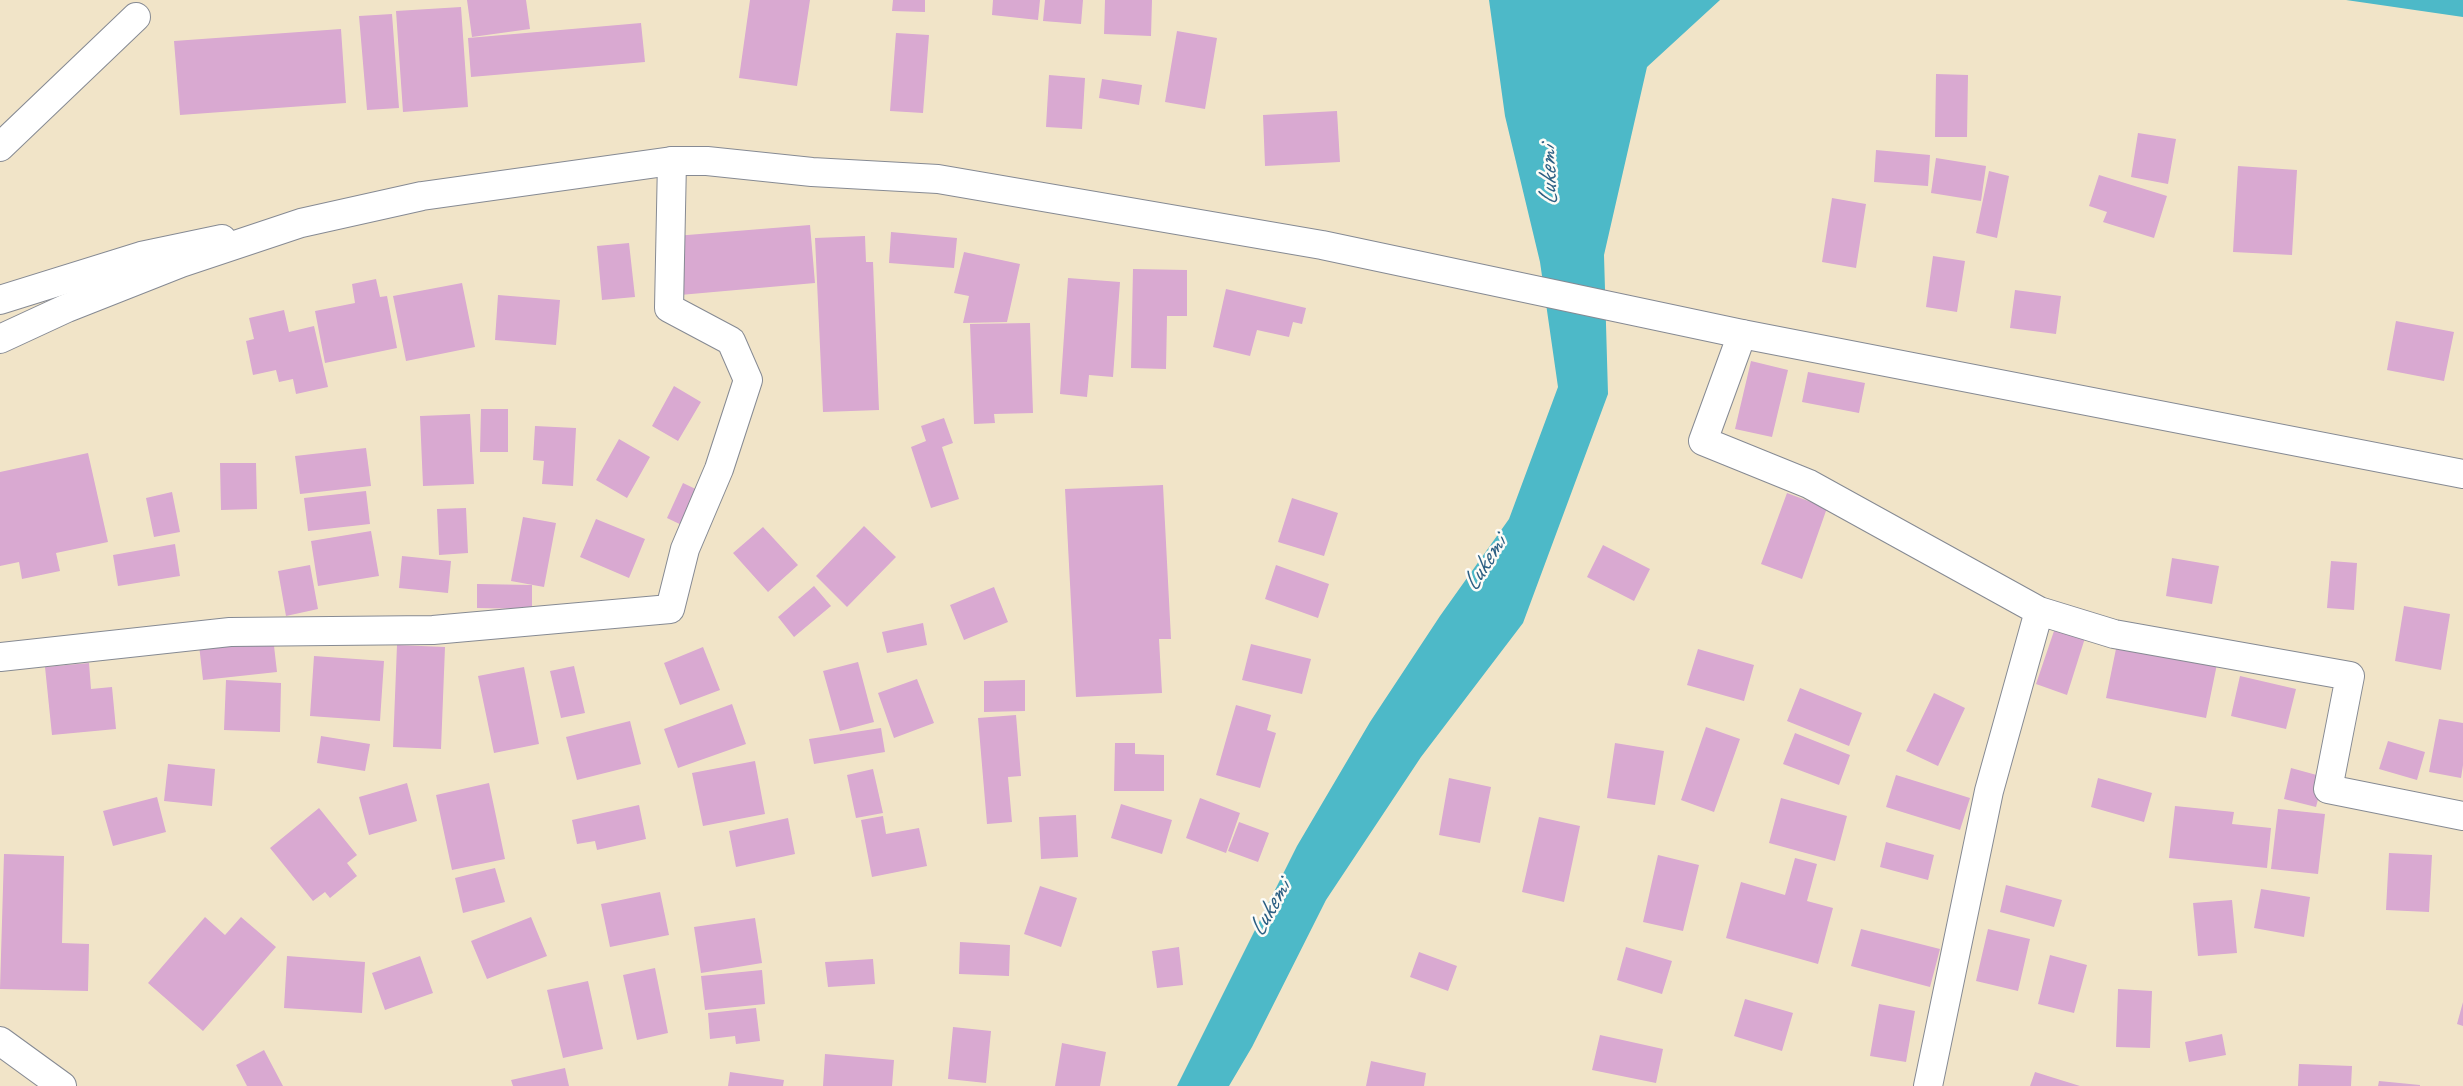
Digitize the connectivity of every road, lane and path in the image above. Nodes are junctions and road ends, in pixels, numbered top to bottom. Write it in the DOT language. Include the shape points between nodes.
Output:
graph roads {
  1 [pos="136,17"];
  2 [pos="0,147"];
  3 [pos="672,161"];
  4 [pos="301,223"];
  5 [pos="0,300"];
  6 [pos="1734,332"];
  7 [pos="0,339"];
  8 [pos="2463,474"];
  9 [pos="2039,611"];
  10 [pos="0,656"];
  11 [pos="2463,816"];
  12 [pos="0,1041"];
  13 [pos="62,1086"];
  14 [pos="1928,1086"];
  1 -- 2 [label="main road"];
  3 -- 4 [label="main road" via="422,196"];
  3 -- 6 [label="main road" via="938,179 1322,244"];
  3 -- 10 [label="main road" via="669,308 731,341 748,380 719,469 685,549 670,609 433,630 230,632"];
  4 -- 5 [label="main road" via="141,256"];
  4 -- 7 [label="main road" via="181,263 67,308"];
  6 -- 8 [label="main road"];
  6 -- 9 [label="main road" via="1703,441 1809,484"];
  9 -- 11 [label="main road" via="2114,634 2350,676 2328,789"];
  9 -- 14 [label="main road" via="1989,791"];
  12 -- 13 [label="main road"];
}
